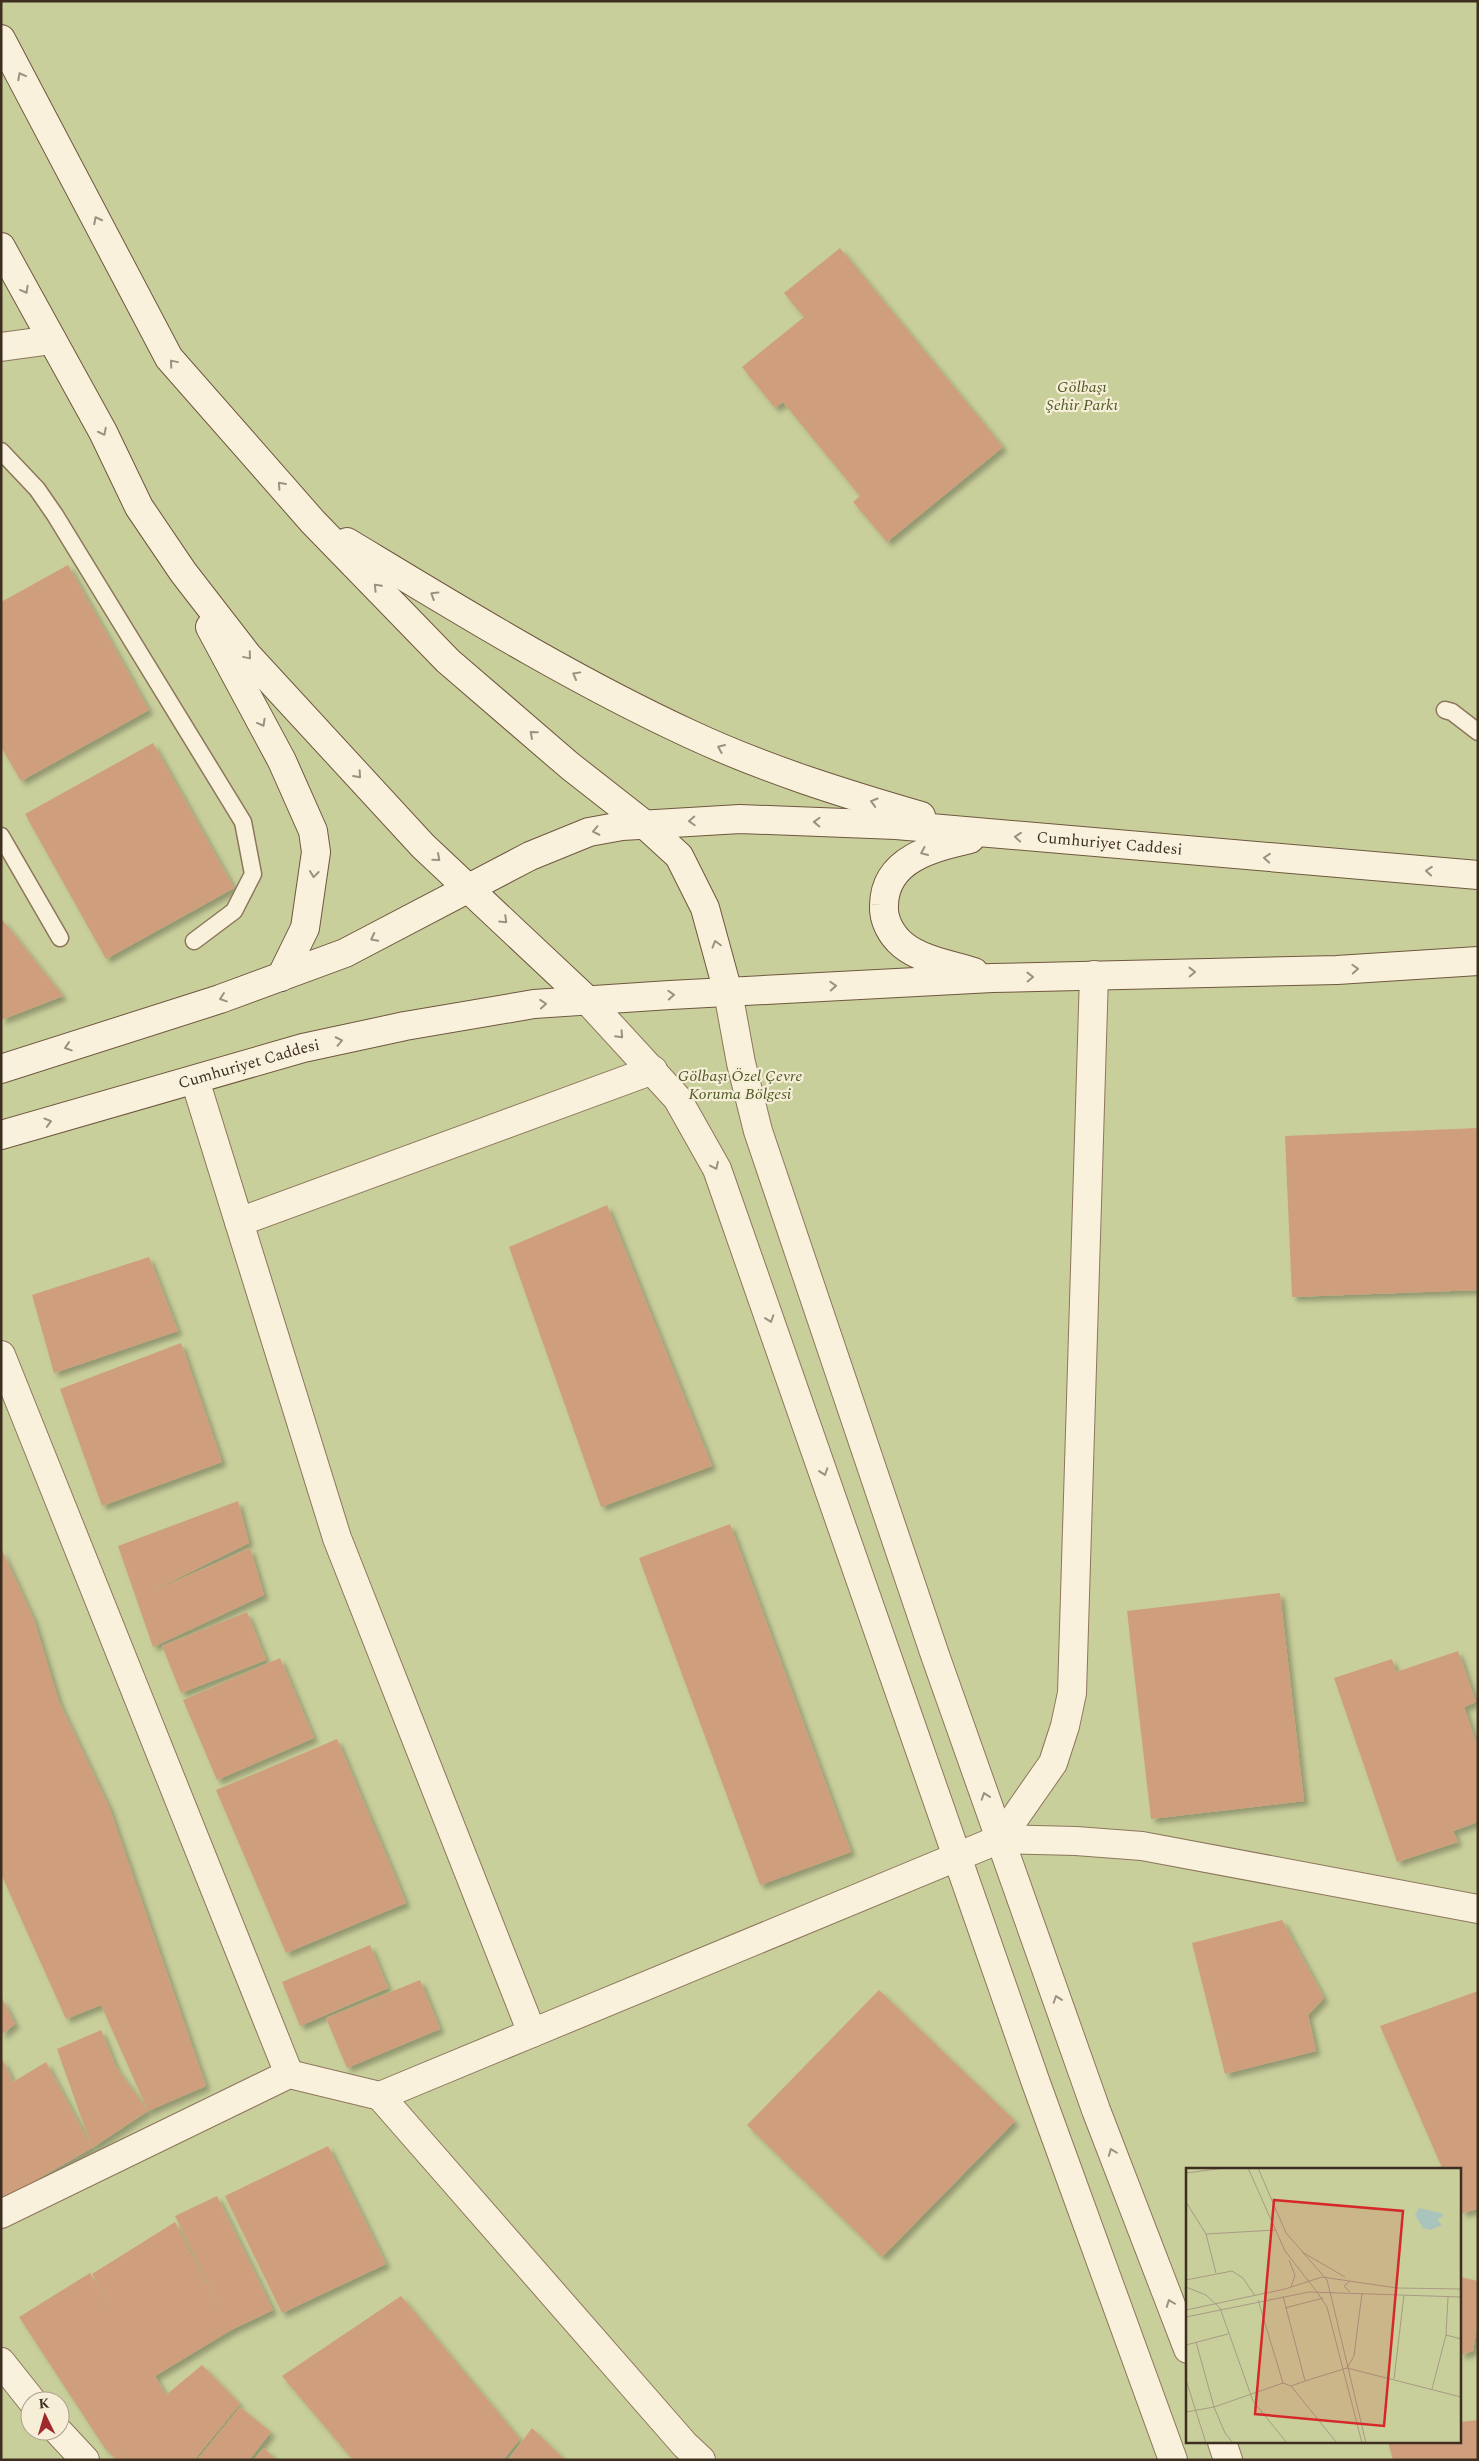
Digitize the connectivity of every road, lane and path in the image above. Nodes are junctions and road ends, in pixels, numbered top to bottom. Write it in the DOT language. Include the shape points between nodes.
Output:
graph roads {
  1 [pos="1,39"];
  2 [pos="1,247"];
  3 [pos="52,340"];
  4 [pos="1,347"];
  5 [pos="1,451"];
  6 [pos="313,522"];
  7 [pos="183,572"];
  8 [pos="1445,710"];
  9 [pos="1478,732"];
  10 [pos="644,824"];
  11 [pos="988,834"];
  12 [pos="1,836"];
  13 [pos="1478,875"];
  14 [pos="468,887"];
  15 [pos="60,938"];
  16 [pos="194,941"];
  17 [pos="1478,961"];
  18 [pos="1094,975"];
  19 [pos="280,977"];
  20 [pos="992,978"];
  21 [pos="728,992"];
  22 [pos="587,1000"];
  23 [pos="1,1069"];
  24 [pos="653,1070"];
  25 [pos="195,1080"];
  26 [pos="1,1136"];
  27 [pos="239,1222"];
  28 [pos="1,1355"];
  29 [pos="1000,1839"];
  30 [pos="957,1856"];
  31 [pos="1478,1910"];
  32 [pos="532,2032"];
  33 [pos="289,2074"];
  34 [pos="380,2096"];
  35 [pos="1,2214"];
  36 [pos="1186,2344"];
  37 [pos="1,2362"];
  38 [pos="24,2391"];
  39 [pos="67,2441"];
  40 [pos="1223,2444"];
  41 [pos="85,2460"];
  42 [pos="701,2460"];
  43 [pos="1173,2460"];
  44 [pos="1228,2460"];
  6 -- 1 [label="street, one-way" via="168,358"];
  2 -- 3 [label="street, one-way"];
  3 -- 4 [label="street"];
  3 -- 7 [label="street, one-way" via="103,432 139,507"];
  5 -- 16 [label="lane" via="37,489 55,515 243,822 253,874 234,911"];
  10 -- 6 [label="street, one-way" via="570,766 448,660"];
  11 -- 6 [label="street, one-way" via="835,792 689,734 467,615"];
  7 -- 14 [label="street, one-way" via="248,656 407,829"];
  7 -- 19 [label="street, one-way" via="223,654 282,761 313,831 316,852 305,928"];
  8 -- 9 [label="lane"];
  11 -- 10 [label="street, Cumhuriyet Caddesi, one-way" via="896,826 740,820"];
  10 -- 14 [label="street, Cumhuriyet Caddesi, one-way" via="589,832 538,852"];
  21 -- 10 [label="street, one-way" via="705,908 690,874 679,856"];
  13 -- 11 [label="street, Cumhuriyet Caddesi, one-way"];
  11 -- 20 [label="street, one-way" via="924,851 909,860 888,881 883,911 893,936 904,946"];
  12 -- 15 [label="lane"];
  14 -- 19 [label="street, Cumhuriyet Caddesi, one-way" via="346,953"];
  14 -- 22 [label="street, one-way"];
  18 -- 17 [label="street, one-way" via="1338,970"];
  20 -- 18 [label="street, one-way"];
  18 -- 29 [label="street" via="1072,1693 1053,1763"];
  19 -- 23 [label="street, one-way"];
  21 -- 20 [label="street, Cumhuriyet Caddesi, one-way"];
  22 -- 21 [label="street, Cumhuriyet Caddesi, one-way"];
  29 -- 21 [label="street, one-way" via="758,1131"];
  22 -- 24 [label="street, one-way"];
  25 -- 22 [label="street, Cumhuriyet Caddesi, one-way" via="303,1048 405,1026 499,1010"];
  24 -- 27 [label="street"];
  24 -- 30 [label="street, one-way" via="677,1098 717,1169"];
  26 -- 25 [label="street, Cumhuriyet Caddesi, one-way"];
  25 -- 27 [label="street"];
  27 -- 32 [label="street" via="337,1538"];
  28 -- 33 [label="street"];
  29 -- 30 [label="street"];
  29 -- 31 [label="street" via="1076,1840 1142,1846"];
  36 -- 29 [label="street, one-way" via="1096,2110"];
  30 -- 32 [label="street"];
  30 -- 43 [label="street"];
  32 -- 34 [label="street"];
  33 -- 34 [label="street"];
  33 -- 35 [label="street"];
  34 -- 42 [label="street"];
  37 -- 38 [label="street"];
  39 -- 41 [label="street"];
  40 -- 44 [label="street"];
}
